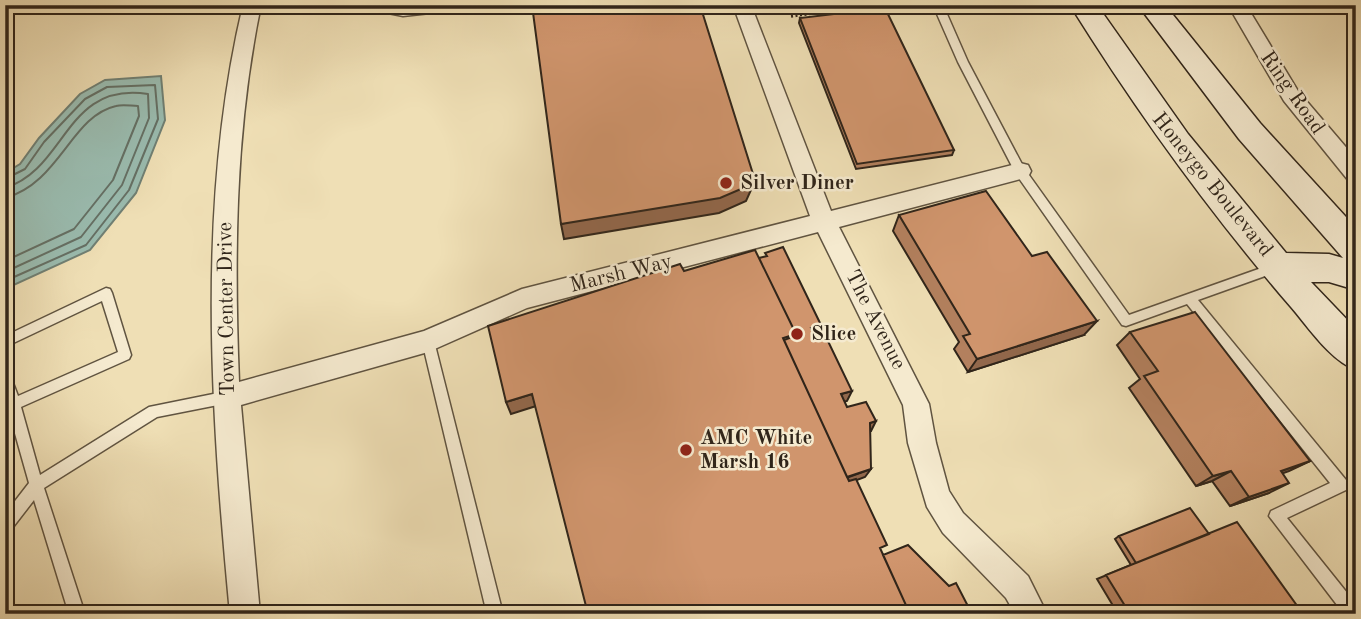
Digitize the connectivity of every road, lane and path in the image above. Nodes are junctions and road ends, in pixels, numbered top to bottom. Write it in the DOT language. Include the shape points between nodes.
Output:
graph roads {
  1 [pos="252,5"];
  2 [pos="391,5"];
  3 [pos="476,5"];
  4 [pos="743,5"];
  5 [pos="872,5"];
  6 [pos="938,5"];
  7 [pos="1083,5"];
  8 [pos="1151,5"];
  9 [pos="1237,5"];
  10 [pos="791,16"];
  11 [pos="1020,171"];
  12 [pos="1356,174"];
  13 [pos="824,223"];
  14 [pos="1356,250"];
  15 [pos="1278,267"];
  16 [pos="1356,276"];
  17 [pos="1191,299"];
  18 [pos="428,341"];
  19 [pos="5,342"];
  20 [pos="1356,354"];
  21 [pos="5,379"];
  22 [pos="228,397"];
  23 [pos="14,404"];
  24 [pos="36,485"];
  25 [pos="5,526"];
  26 [pos="77,614"];
  27 [pos="245,614"];
  28 [pos="495,614"];
  29 [pos="1032,614"];
  30 [pos="1354,614"];
  1 -- 22 [label="street, Town Center Drive" via="235,105 223,235"];
  2 -- 3 [label="lane" via="391,11 403,13"];
  4 -- 13 [label="street, The Avenue"];
  5 -- 10 [label="path"];
  6 -- 11 [label="lane"];
  7 -- 15 [label="main road, Honeygo Boulevard" via="1166,130"];
  8 -- 14 [label="main road" via="1248,131"];
  9 -- 12 [label="street, Ring Road" via="1291,96"];
  11 -- 13 [label="street, Marsh Way"];
  11 -- 17 [label="lane" via="1126,320"];
  13 -- 18 [label="street, Marsh Way" via="522,299"];
  13 -- 29 [label="street, The Avenue" via="916,404 937,497 953,523 1017,587"];
  15 -- 16 [label="main road" via="1329,268"];
  15 -- 17 [label="lane"];
  15 -- 20 [label="main road, Honeygo Boulevard"];
  17 -- 30 [label="lane" via="1341,485 1276,516"];
  18 -- 22 [label="street, Marsh Way"];
  18 -- 28 [label="lane"];
  19 -- 23 [label="lane" via="106,293 125,355"];
  21 -- 23 [label="lane"];
  22 -- 24 [label="lane" via="154,411"];
  22 -- 27 [label="street, Town Center Drive"];
  23 -- 24 [label="lane"];
  24 -- 25 [label="lane"];
  24 -- 26 [label="lane"];
}
